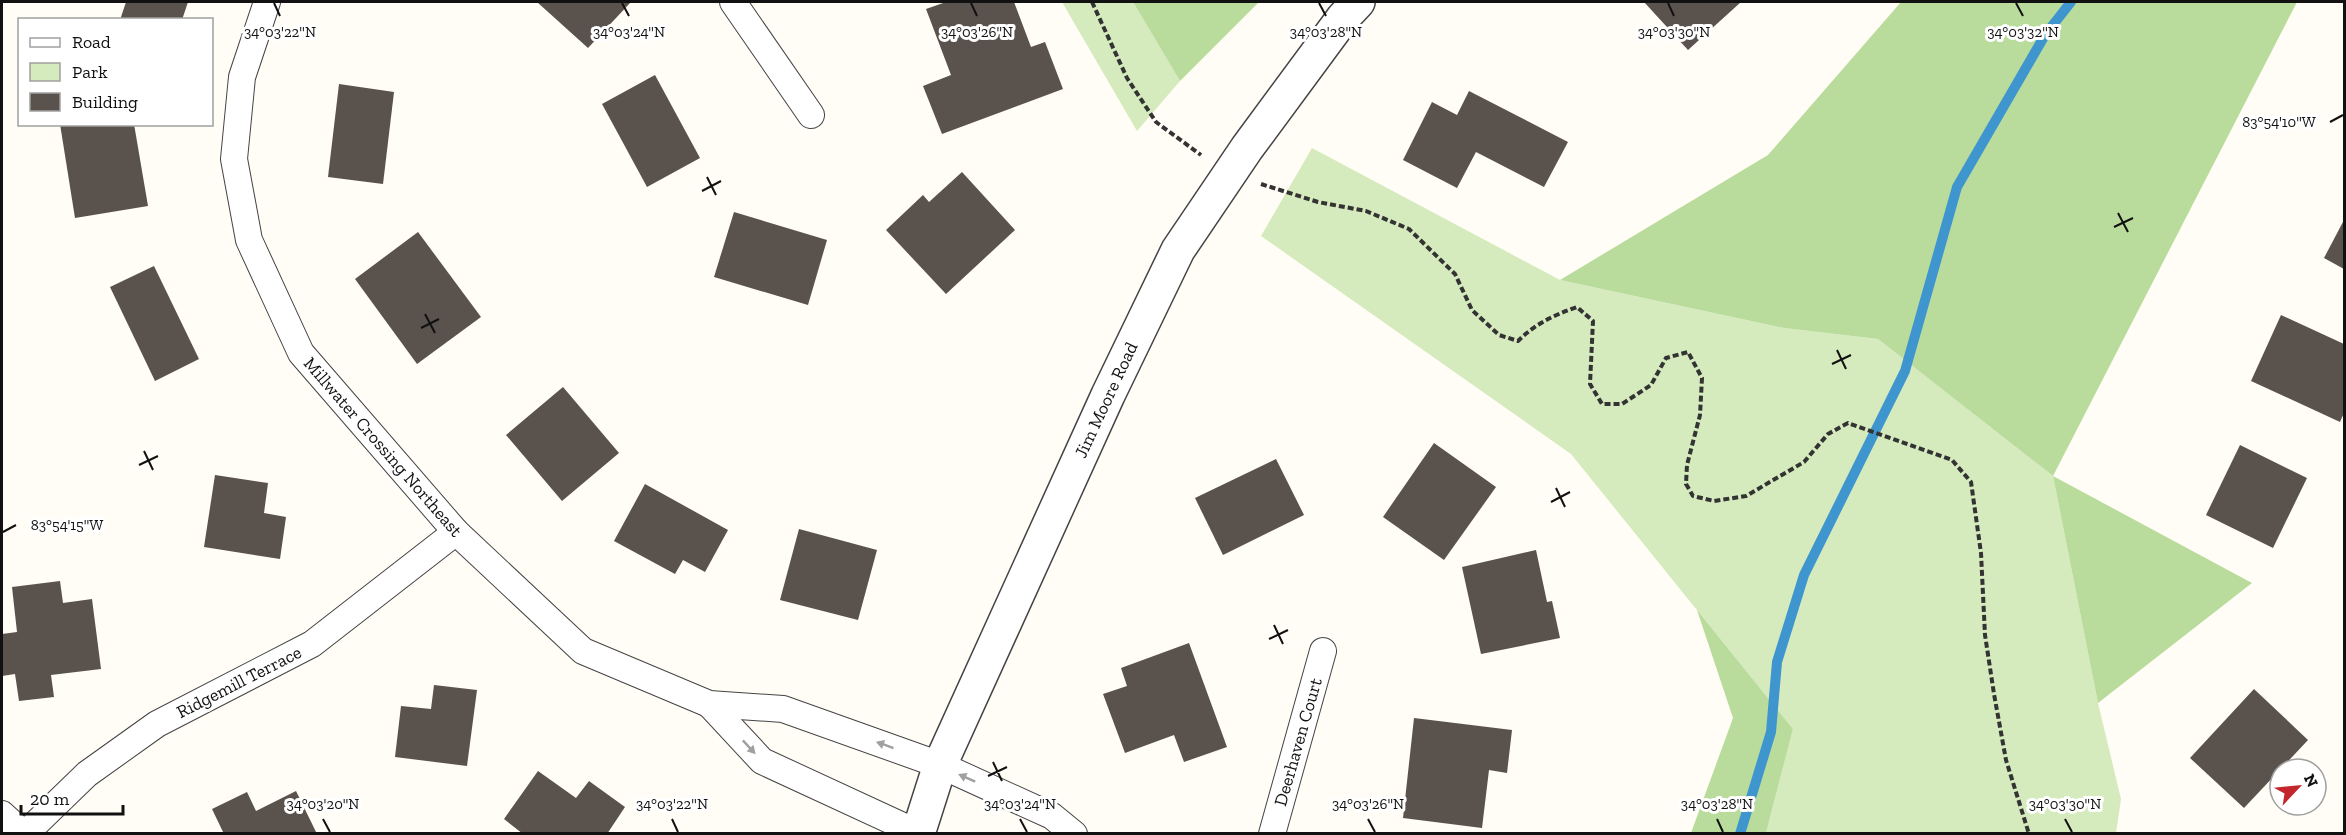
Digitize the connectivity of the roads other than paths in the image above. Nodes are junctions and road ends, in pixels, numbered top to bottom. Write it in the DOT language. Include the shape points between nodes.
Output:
graph roads {
  1 [pos="267,2"];
  2 [pos="733,2"];
  3 [pos="1358,2"];
  4 [pos="811,115"];
  5 [pos="456,532"];
  6 [pos="1323,651"];
  7 [pos="709,704"];
  8 [pos="940,765"];
  9 [pos="2,814"];
  10 [pos="919,833"];
  11 [pos="24,834"];
  12 [pos="1074,834"];
  13 [pos="1272,834"];
  1 -- 5 [label="street, Millwater Crossing Northeast" via="242,77 234,159 249,240 301,353"];
  2 -- 4 [label="street"];
  3 -- 8 [label="street, Jim Moore Road" via="1342,18 1247,148 1178,250 1108,394"];
  5 -- 7 [label="street, Millwater Crossing Northeast" via="583,651"];
  5 -- 11 [label="street, Ridgemill Terrace" via="312,644 158,724 87,774"];
  6 -- 13 [label="street, Deerhaven Court"];
  8 -- 7 [label="street, Millwater Crossing Northeast, one-way" via="783,709"];
  7 -- 10 [label="street, Millwater Crossing Northeast, one-way" via="762,760"];
  8 -- 10 [label="street, Jim Moore Road"];
  12 -- 8 [label="street, Millwater Crossing Northeast, one-way" via="1052,816"];
  9 -- 11 [label="street"];
}
